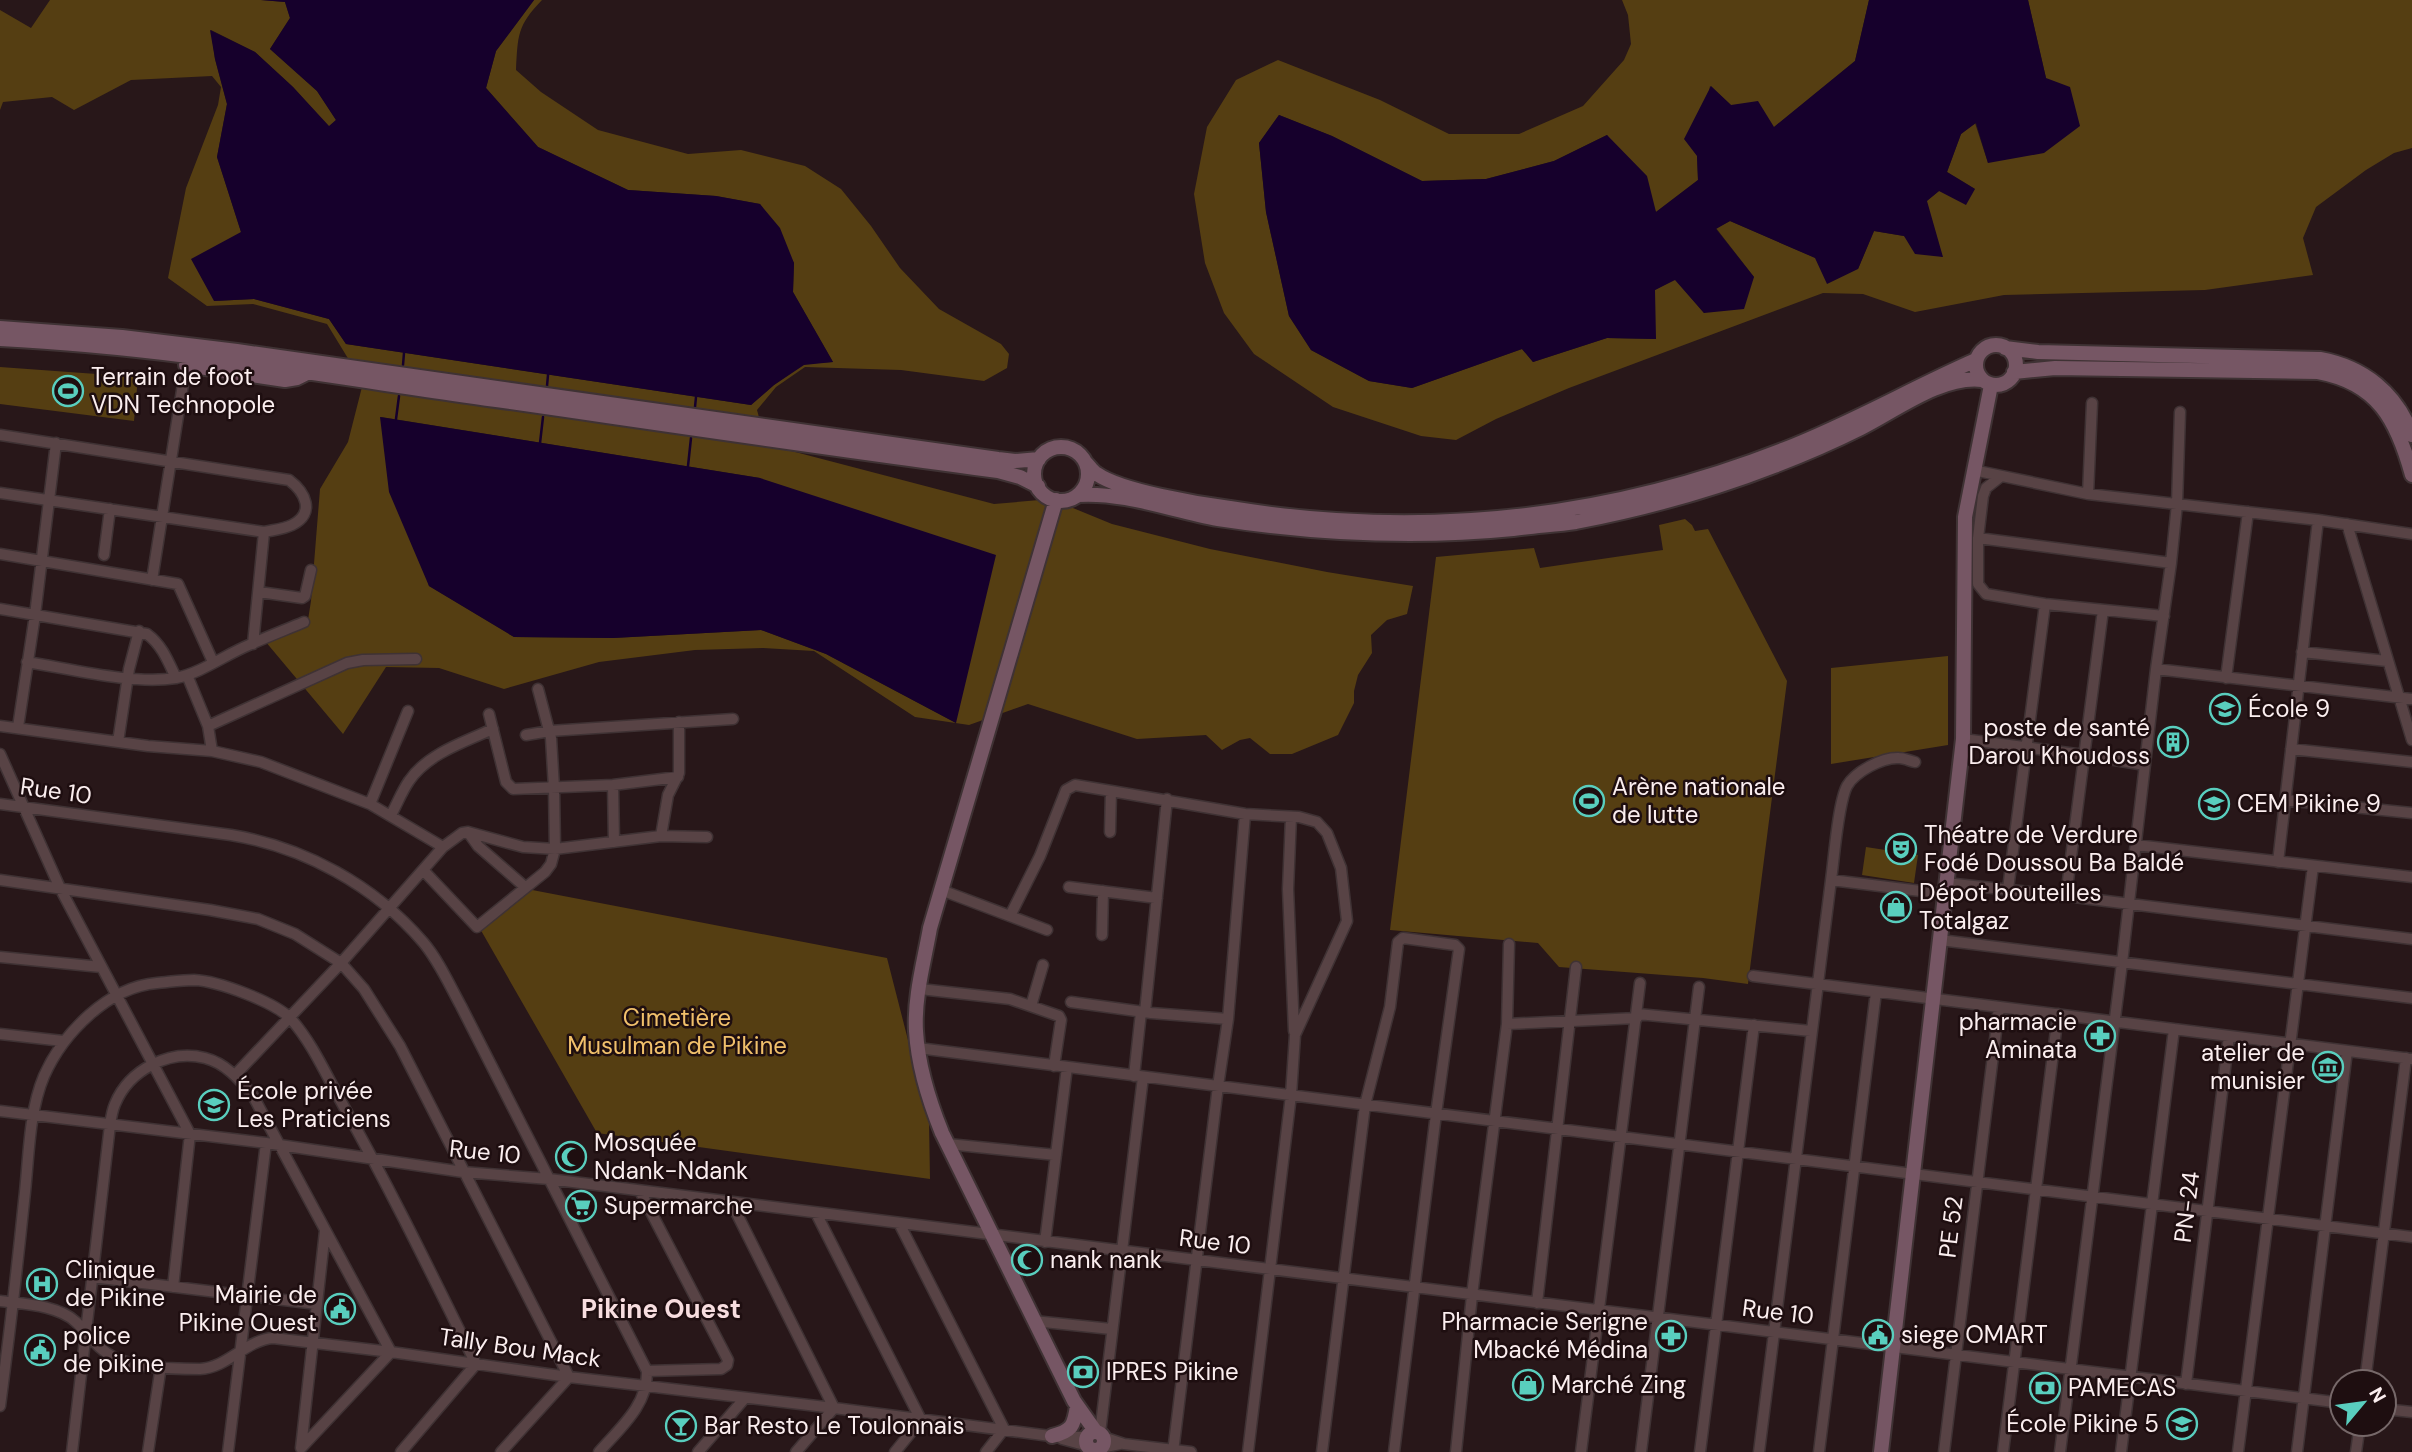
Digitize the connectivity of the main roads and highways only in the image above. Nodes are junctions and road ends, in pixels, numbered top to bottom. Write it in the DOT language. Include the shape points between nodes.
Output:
graph roads {
  1 [pos="0,328"];
  2 [pos="0,339"];
  3 [pos="2005,348"];
  4 [pos="0,349"];
  5 [pos="1976,360"];
  6 [pos="308,372"];
  7 [pos="2014,372"];
  8 [pos="1986,382"];
  9 [pos="2412,435"];
  10 [pos="1039,459"];
  11 [pos="1086,463"];
  12 [pos="2412,475"];
  13 [pos="1038,486"];
  14 [pos="1078,495"];
  15 [pos="1056,500"];
  16 [pos="1078,1409"];
  17 [pos="1055,1437"];
  18 [pos="1092,1444"];
  19 [pos="1881,1452"];
  1 -- 10 [label="main road" via="237,351 998,459"];
  2 -- 6 [label="main road" via="119,348"];
  3 -- 5 [label="main road" via="1988,347"];
  3 -- 7 [label="main road" via="2013,356"];
  3 -- 9 [label="main road" via="2340,362 2382,388"];
  4 -- 6 [label="main road" via="79,353 285,380"];
  5 -- 8 [label="main road" via="1976,370"];
  5 -- 11 [label="main road" via="1800,443 1725,471 1660,491 1569,510 1466,522 1378,523 1255,512 1131,487 1108,480"];
  6 -- 13 [label="main road" via="998,471"];
  7 -- 8 [label="main road" via="2005,383"];
  7 -- 12 [label="main road" via="2055,368 2334,375 2361,387 2384,408 2401,439"];
  8 -- 14 [label="main road" via="1969,379 1938,388 1860,429 1731,482 1573,522 1467,534 1376,536 1285,528 1103,494"];
  8 -- 19 [label="main road" via="1964,536 1963,739"];
  10 -- 11 [label="main road" via="1063,447 1077,452"];
  10 -- 13 [label="main road" via="1035,468"];
  11 -- 14 [label="main road" via="1087,480"];
  13 -- 15 [label="main road"];
  14 -- 15 [label="main road"];
  15 -- 16 [label="main road" via="930,928 916,1013 927,1092 948,1144"];
  16 -- 17 [label="main road" via="1069,1429"];
  16 -- 18 [label="main road"];
}
